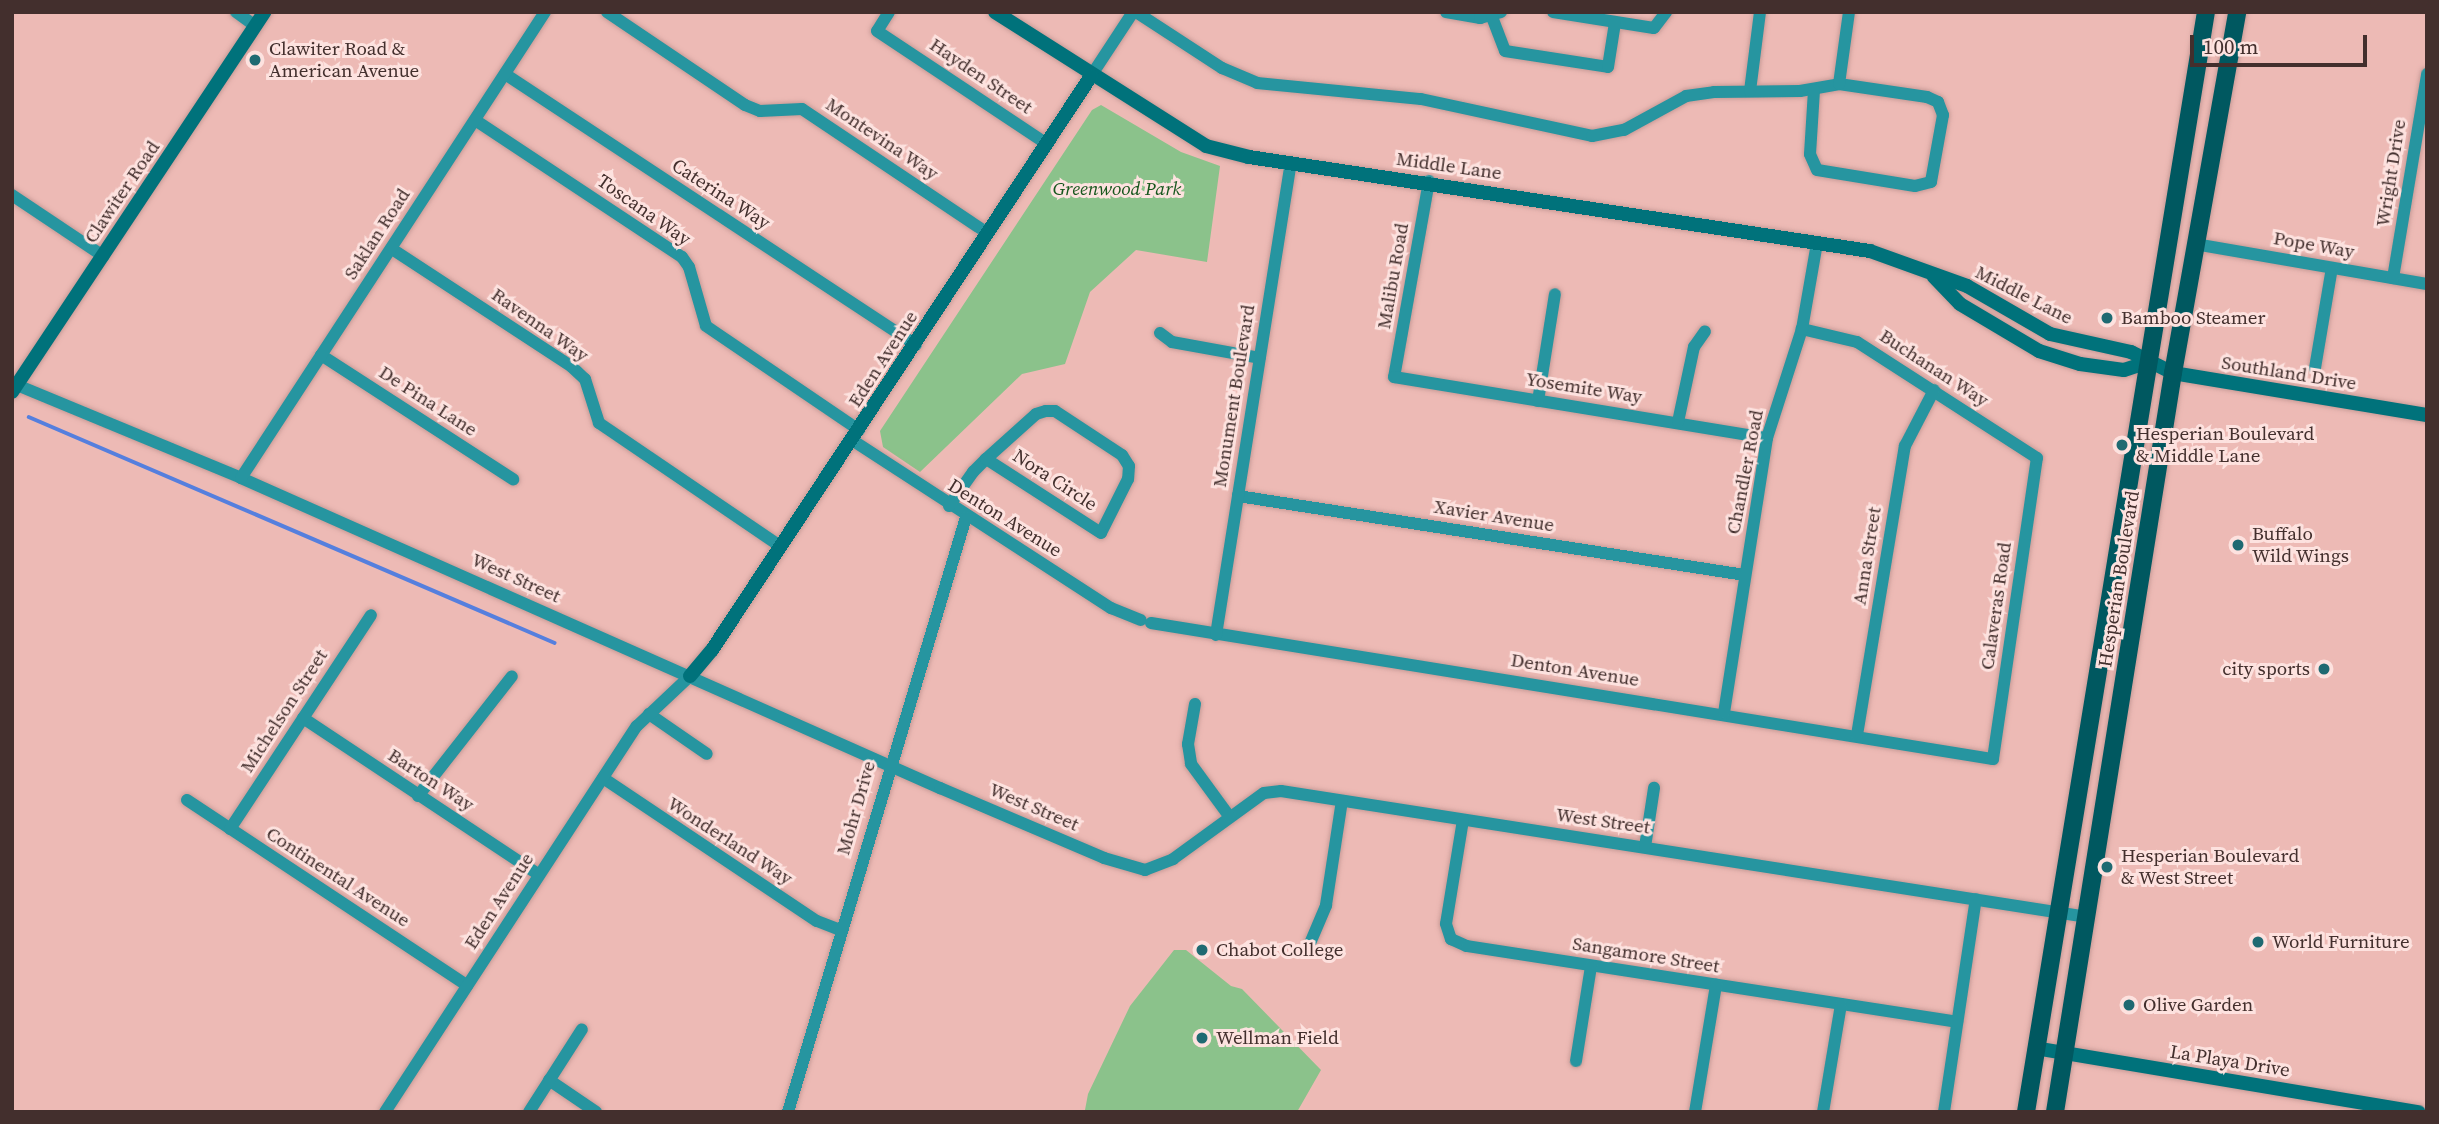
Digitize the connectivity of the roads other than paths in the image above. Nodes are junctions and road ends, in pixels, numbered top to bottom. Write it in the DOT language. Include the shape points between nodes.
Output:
graph roads {
  1 [pos="236,12"];
  2 [pos="264,12"];
  3 [pos="545,12"];
  4 [pos="607,12"];
  5 [pos="890,12"];
  6 [pos="995,12"];
  7 [pos="1135,12"];
  8 [pos="1446,12"];
  9 [pos="1553,12"];
  10 [pos="1666,12"];
  11 [pos="1760,12"];
  12 [pos="1849,12"];
  13 [pos="2206,12"];
  14 [pos="2237,12"];
  15 [pos="1496,15"];
  16 [pos="1584,15"];
  17 [pos="1615,23"];
  18 [pos="255,26"];
  19 [pos="2427,74"];
  20 [pos="505,75"];
  21 [pos="1091,76"];
  22 [pos="1839,84"];
  23 [pos="1814,90"];
  24 [pos="1750,91"];
  25 [pos="475,120"];
  26 [pos="1047,144"];
  27 [pos="2421,146"];
  28 [pos="1291,163"];
  29 [pos="1429,181"];
  30 [pos="12,195"];
  31 [pos="987,233"];
  32 [pos="1817,243"];
  33 [pos="2195,244"];
  34 [pos="392,249"];
  35 [pos="103,256"];
  36 [pos="2332,268"];
  37 [pos="1930,274"];
  38 [pos="2393,278"];
  39 [pos="2427,284"];
  40 [pos="1555,294"];
  41 [pos="1802,329"];
  42 [pos="1705,331"];
  43 [pos="1160,333"];
  44 [pos="916,345"];
  45 [pos="321,355"];
  46 [pos="1260,358"];
  47 [pos="2146,363"];
  48 [pos="2315,368"];
  49 [pos="2173,373"];
  50 [pos="1394,377"];
  51 [pos="15,389"];
  52 [pos="1934,390"];
  53 [pos="1538,401"];
  54 [pos="2427,415"];
  55 [pos="1678,422"];
  56 [pos="855,435"];
  57 [pos="1768,438"];
  58 [pos="2037,458"];
  59 [pos="986,459"];
  60 [pos="242,478"];
  61 [pos="513,479"];
  62 [pos="1238,496"];
  63 [pos="949,506"];
  64 [pos="966,517"];
  65 [pos="780,546"];
  66 [pos="1745,575"];
  67 [pos="371,615"];
  68 [pos="1216,635"];
  69 [pos="512,676"];
  70 [pos="690,676"];
  71 [pos="1195,704"];
  72 [pos="1724,713"];
  73 [pos="649,714"];
  74 [pos="303,718"];
  75 [pos="1857,735"];
  76 [pos="707,754"];
  77 [pos="1993,759"];
  78 [pos="889,765"];
  79 [pos="603,778"];
  80 [pos="1654,788"];
  81 [pos="418,796"];
  82 [pos="187,800"];
  83 [pos="1342,801"];
  84 [pos="1229,816"];
  85 [pos="1462,820"];
  86 [pos="230,829"];
  87 [pos="1645,847"];
  88 [pos="538,874"];
  89 [pos="1976,899"];
  90 [pos="2058,913"];
  91 [pos="2087,917"];
  92 [pos="841,930"];
  93 [pos="1311,941"];
  94 [pos="1591,966"];
  95 [pos="467,985"];
  96 [pos="1716,985"];
  97 [pos="1841,1005"];
  98 [pos="1957,1022"];
  99 [pos="582,1029"];
  100 [pos="2035,1048"];
  101 [pos="2064,1054"];
  102 [pos="1576,1061"];
  103 [pos="549,1080"];
  104 [pos="2384,1109"];
  105 [pos="385,1112"];
  106 [pos="529,1112"];
  107 [pos="596,1112"];
  108 [pos="788,1112"];
  109 [pos="1695,1112"];
  110 [pos="1823,1112"];
  111 [pos="1944,1112"];
  112 [pos="2026,1112"];
  113 [pos="2055,1112"];
  114 [pos="2419,1112"];
  1 -- 18 [label="street"];
  2 -- 18 [label="street, Clawiter Road"];
  3 -- 20 [label="street, Saklan Road"];
  4 -- 31 [label="street, Montevina Way" via="745,105 760,111 802,109"];
  5 -- 26 [label="street, Hayden Street" via="877,31"];
  6 -- 21 [label="street, Middle Lane"];
  7 -- 21 [label="street, Eden Avenue"];
  7 -- 24 [label="street" via="1222,68 1257,83 1420,99 1591,136 1624,130 1686,96"];
  8 -- 15 [label="street"];
  9 -- 16 [label="street"];
  10 -- 17 [label="street" via="1654,28"];
  11 -- 24 [label="street"];
  12 -- 22 [label="street"];
  13 -- 47 [label="main road, Hesperian Boulevard"];
  14 -- 33 [label="main road, Hesperian Boulevard"];
  15 -- 17 [label="street" via="1505,51 1608,67"];
  16 -- 17 [label="street"];
  18 -- 35 [label="street, Clawiter Road"];
  19 -- 27 [label="street, Wright Drive"];
  20 -- 25 [label="street, Saklan Road"];
  20 -- 44 [label="street, Caterina Way"];
  21 -- 26 [label="street, Eden Avenue"];
  21 -- 28 [label="street, Middle Lane" via="1206,146"];
  22 -- 23 [label="street"];
  22 -- 23 [label="street" via="1938,102 1943,120 1931,182 1915,187 1817,170 1810,154"];
  23 -- 24 [label="street"];
  25 -- 34 [label="street, Saklan Road"];
  25 -- 56 [label="street, Toscana Way" via="682,257 706,326"];
  26 -- 31 [label="street, Eden Avenue"];
  27 -- 38 [label="street, Wright Drive"];
  28 -- 29 [label="street, Middle Lane"];
  28 -- 46 [label="street, Monument Boulevard"];
  29 -- 32 [label="street, Middle Lane"];
  29 -- 50 [label="street, Malibu Road"];
  30 -- 35 [label="street"];
  31 -- 44 [label="street, Eden Avenue"];
  32 -- 37 [label="street, Middle Lane" via="1898,259"];
  32 -- 41 [label="street, Chandler Road"];
  33 -- 36 [label="street, Pope Way"];
  33 -- 49 [label="main road, Hesperian Boulevard"];
  34 -- 45 [label="street, Saklan Road"];
  34 -- 65 [label="street, Ravenna Way" via="572,367 585,379 599,423"];
  35 -- 51 [label="street, Clawiter Road"];
  36 -- 38 [label="street, Pope Way"];
  36 -- 48 [label="street"];
  37 -- 47 [label="street, Middle Lane" via="1966,286 2050,334 2131,352"];
  37 -- 47 [label="street, Middle Lane" via="1960,304 2039,351 2080,364 2124,370"];
  38 -- 39 [label="street, Pope Way"];
  40 -- 53 [label="street"];
  41 -- 52 [label="street, Buchanan Way" via="1857,342"];
  41 -- 57 [label="street, Chandler Road"];
  42 -- 55 [label="street" via="1694,347"];
  43 -- 46 [label="street" via="1172,342"];
  44 -- 56 [label="street, Eden Avenue"];
  45 -- 60 [label="street, Saklan Road"];
  45 -- 61 [label="street, De Pina Lane"];
  46 -- 62 [label="street, Monument Boulevard"];
  47 -- 49 [label="street, Southland Drive"];
  47 -- 90 [label="main road, Hesperian Boulevard"];
  49 -- 54 [label="street, Southland Drive"];
  49 -- 91 [label="main road, Hesperian Boulevard"];
  50 -- 53 [label="street, Yosemite Way"];
  51 -- 60 [label="street, West Street"];
  52 -- 58 [label="street, Buchanan Way"];
  52 -- 75 [label="street, Anna Street" via="1905,446"];
  53 -- 55 [label="street, Yosemite Way"];
  55 -- 57 [label="street, Yosemite Way"];
  56 -- 63 [label="street, Denton Avenue"];
  56 -- 65 [label="street, Eden Avenue"];
  57 -- 66 [label="street, Chandler Road"];
  58 -- 77 [label="street, Calaveras Road"];
  59 -- 59 [label="street, Nora Circle" via="1036,414 1055,411 1122,455 1129,466 1128,479 1101,533"];
  59 -- 63 [label="street, Nora Circle"];
  60 -- 70 [label="street, West Street"];
  62 -- 66 [label="street, Xavier Avenue"];
  62 -- 68 [label="street, Monument Boulevard"];
  63 -- 64 [label="street, Denton Avenue"];
  64 -- 68 [label="street, Denton Avenue" via="1111,608 1146,622"];
  64 -- 78 [label="street, Mohr Drive"];
  65 -- 70 [label="street, Eden Avenue"];
  66 -- 72 [label="street, Chandler Road"];
  67 -- 74 [label="street, Michelson Street"];
  68 -- 72 [label="street, Denton Avenue"];
  69 -- 81 [label="street"];
  70 -- 73 [label="street, Eden Avenue"];
  70 -- 78 [label="street, West Street"];
  71 -- 84 [label="street" via="1188,744 1191,764"];
  72 -- 75 [label="street, Denton Avenue"];
  73 -- 76 [label="street"];
  73 -- 79 [label="street, Eden Avenue"];
  74 -- 81 [label="street, Barton Way"];
  74 -- 86 [label="street, Michelson Street"];
  75 -- 77 [label="street, Denton Avenue"];
  78 -- 84 [label="street, West Street" via="1104,858 1145,870 1172,859"];
  78 -- 92 [label="street, Mohr Drive"];
  79 -- 88 [label="street, Eden Avenue"];
  79 -- 92 [label="street, Wonderland Way" via="817,921"];
  80 -- 87 [label="street"];
  81 -- 88 [label="street, Barton Way"];
  82 -- 86 [label="street, Continental Avenue"];
  83 -- 84 [label="street, West Street" via="1281,790 1264,793"];
  83 -- 85 [label="street, West Street"];
  83 -- 93 [label="street" via="1326,905"];
  85 -- 87 [label="street, West Street"];
  85 -- 94 [label="street, Sangamore Street" via="1446,924 1451,939 1466,946"];
  86 -- 95 [label="street, Continental Avenue"];
  87 -- 89 [label="street, West Street"];
  88 -- 95 [label="street, Eden Avenue"];
  89 -- 90 [label="street, West Street"];
  89 -- 98 [label="street"];
  90 -- 91 [label="street, West Street"];
  90 -- 100 [label="main road, Hesperian Boulevard"];
  91 -- 101 [label="main road, Hesperian Boulevard"];
  92 -- 108 [label="street, Mohr Drive"];
  94 -- 96 [label="street, Sangamore Street"];
  94 -- 102 [label="street"];
  95 -- 105 [label="street, Eden Avenue"];
  96 -- 97 [label="street, Sangamore Street"];
  96 -- 109 [label="street"];
  97 -- 98 [label="street, Sangamore Street"];
  97 -- 110 [label="street"];
  98 -- 111 [label="street"];
  99 -- 103 [label="street"];
  100 -- 101 [label="street, La Playa Drive"];
  100 -- 112 [label="main road, Hesperian Boulevard"];
  101 -- 104 [label="street, La Playa Drive"];
  101 -- 113 [label="main road, Hesperian Boulevard"];
  103 -- 106 [label="street"];
  103 -- 107 [label="street"];
  104 -- 114 [label="street, La Playa Drive"];
}
